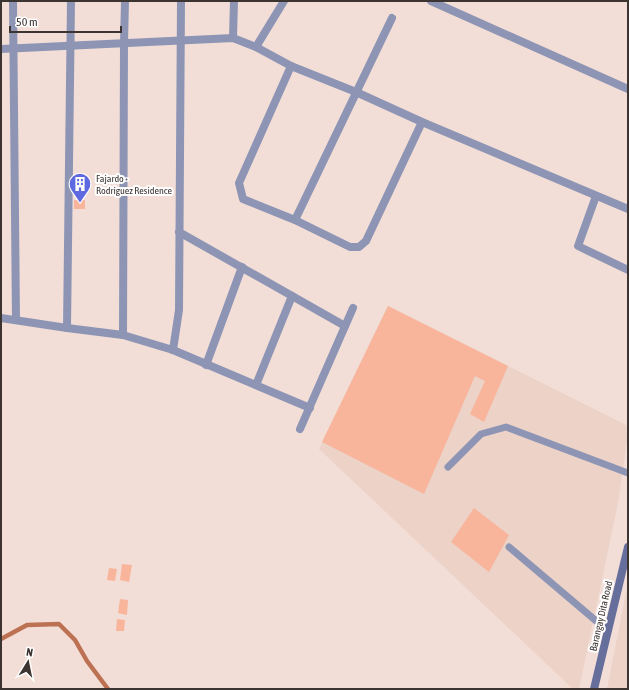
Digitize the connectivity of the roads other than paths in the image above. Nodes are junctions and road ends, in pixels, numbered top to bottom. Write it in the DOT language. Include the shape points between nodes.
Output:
graph roads {
  1 [pos="13,1"];
  2 [pos="71,1"];
  3 [pos="125,1"];
  4 [pos="180,1"];
  5 [pos="234,1"];
  6 [pos="284,1"];
  7 [pos="431,1"];
  8 [pos="392,18"];
  9 [pos="233,38"];
  10 [pos="180,40"];
  11 [pos="124,43"];
  12 [pos="71,45"];
  13 [pos="256,47"];
  14 [pos="13,48"];
  15 [pos="1,49"];
  16 [pos="292,66"];
  17 [pos="628,89"];
  18 [pos="356,92"];
  19 [pos="422,122"];
  20 [pos="596,196"];
  21 [pos="628,210"];
  22 [pos="295,220"];
  23 [pos="179,232"];
  24 [pos="242,268"];
  25 [pos="628,270"];
  26 [pos="292,296"];
  27 [pos="353,308"];
  28 [pos="1,318"];
  29 [pos="16,320"];
  30 [pos="345,326"];
  31 [pos="67,328"];
  32 [pos="123,335"];
  33 [pos="173,350"];
  34 [pos="206,365"];
  35 [pos="256,385"];
  36 [pos="310,408"];
  37 [pos="300,429"];
  38 [pos="448,466"];
  39 [pos="628,473"];
  40 [pos="509,547"];
  41 [pos="628,547"];
  42 [pos="608,631"];
  43 [pos="594,689"];
  1 -- 14 [label="street"];
  2 -- 12 [label="street"];
  3 -- 11 [label="street"];
  4 -- 10 [label="street"];
  5 -- 9 [label="street"];
  6 -- 13 [label="street"];
  7 -- 17 [label="street"];
  8 -- 18 [label="street"];
  9 -- 10 [label="street"];
  9 -- 13 [label="street"];
  10 -- 11 [label="street"];
  10 -- 23 [label="street"];
  11 -- 12 [label="street"];
  11 -- 32 [label="street"];
  12 -- 14 [label="street"];
  12 -- 31 [label="street"];
  13 -- 16 [label="street"];
  14 -- 15 [label="street"];
  14 -- 29 [label="street"];
  16 -- 18 [label="street"];
  16 -- 22 [label="street" via="239,183 243,199"];
  18 -- 19 [label="street"];
  18 -- 22 [label="street"];
  19 -- 20 [label="street"];
  19 -- 22 [label="street" via="366,241 359,247 350,247"];
  20 -- 21 [label="street"];
  20 -- 25 [label="street" via="578,246"];
  23 -- 24 [label="street"];
  23 -- 33 [label="street" via="179,310"];
  24 -- 26 [label="street"];
  24 -- 34 [label="street"];
  26 -- 30 [label="street"];
  26 -- 35 [label="street"];
  27 -- 30 [label="street"];
  28 -- 29 [label="street"];
  29 -- 31 [label="street"];
  30 -- 36 [label="street"];
  31 -- 32 [label="street"];
  32 -- 33 [label="street"];
  33 -- 34 [label="street"];
  34 -- 35 [label="street"];
  35 -- 36 [label="street"];
  36 -- 37 [label="street"];
  38 -- 39 [label="lane" via="481,434 506,427"];
  40 -- 42 [label="lane"];
  41 -- 42 [label="street, Barangay Dita Road"];
  42 -- 43 [label="street, Barangay Dita Road"];
}
